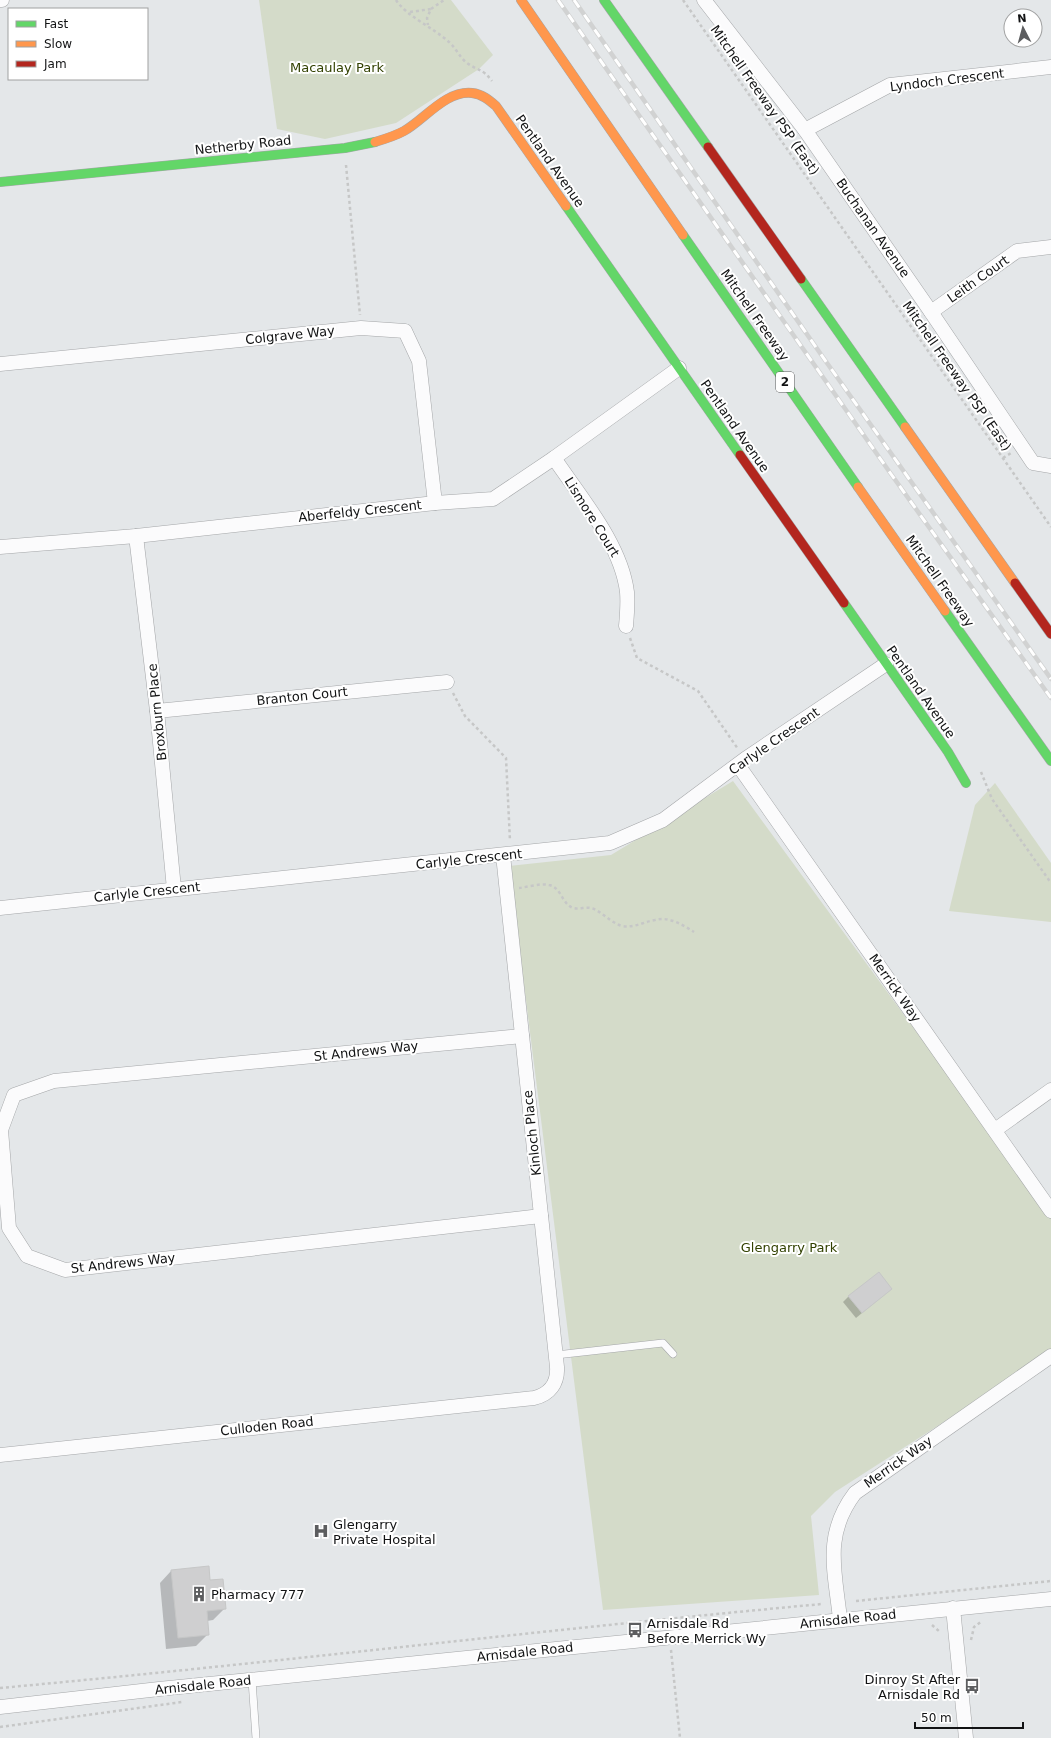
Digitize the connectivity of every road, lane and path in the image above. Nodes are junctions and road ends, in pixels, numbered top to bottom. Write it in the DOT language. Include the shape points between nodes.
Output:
graph roads {
  1 [pos="444,0"];
  2 [pos="521,0"];
  3 [pos="604,0"];
  4 [pos="683,0"];
  5 [pos="704,0"];
  6 [pos="431,9"];
  7 [pos="409,12"];
  8 [pos="428,26"];
  9 [pos="1051,67"];
  10 [pos="475,93"];
  11 [pos="805,130"];
  12 [pos="345,148"];
  13 [pos="0,182"];
  14 [pos="1051,246"];
  15 [pos="931,312"];
  16 [pos="361,328"];
  17 [pos="0,364"];
  18 [pos="679,368"];
  19 [pos="554,458"];
  20 [pos="1051,466"];
  21 [pos="435,503"];
  22 [pos="1051,527"];
  23 [pos="136,536"];
  24 [pos="0,547"];
  25 [pos="626,626"];
  26 [pos="1051,634"];
  27 [pos="886,664"];
  28 [pos="448,682"];
  29 [pos="157,711"];
  30 [pos="742,762"];
  31 [pos="1051,762"];
  32 [pos="966,783"];
  33 [pos="507,855"];
  34 [pos="174,889"];
  35 [pos="506,890"];
  36 [pos="0,908"];
  37 [pos="694,932"];
  38 [pos="522,1036"];
  39 [pos="1051,1090"];
  40 [pos="995,1130"];
  41 [pos="1051,1212"];
  42 [pos="540,1216"];
  43 [pos="673,1354"];
  44 [pos="556,1355"];
  45 [pos="1051,1356"];
  46 [pos="534,1398"];
  47 [pos="0,1455"];
  48 [pos="1051,1581"];
  49 [pos="1051,1599"];
  50 [pos="856,1600"];
  51 [pos="822,1604"];
  52 [pos="953,1608"];
  53 [pos="840,1619"];
  54 [pos="665,1650"];
  55 [pos="252,1680"];
  56 [pos="0,1688"];
  57 [pos="185,1702"];
  58 [pos="0,1707"];
  59 [pos="0,1727"];
  60 [pos="256,1738"];
  61 [pos="680,1738"];
  62 [pos="966,1738"];
  1 -- 6 [label="path"];
  2 -- 31 [label="main road, Mitchell Freeway / 2"];
  3 -- 26 [label="main road"];
  4 -- 22 [label="path, Mitchell Freeway PSP (East)"];
  5 -- 11 [label="street, Buchanan Avenue"];
  6 -- 7 [label="path"];
  6 -- 8 [label="path" via="427,18"];
  9 -- 11 [label="street, Lyndoch Crescent" via="890,85"];
  10 -- 12 [label="main road, Netherby Road" via="456,95 405,131 388,138"];
  10 -- 18 [label="main road, Pentland Avenue" via="487,98 496,106"];
  11 -- 15 [label="street, Buchanan Avenue"];
  12 -- 13 [label="main road, Netherby Road"];
  12 -- 16 [label="path"];
  14 -- 15 [label="street, Leith Court" via="1017,251"];
  15 -- 20 [label="street, Buchanan Avenue" via="1033,462"];
  16 -- 17 [label="street, Colgrave Way"];
  16 -- 21 [label="street, Colgrave Way" via="405,331 420,361"];
  18 -- 19 [label="street, Aberfeldy Crescent"];
  18 -- 27 [label="main road, Pentland Avenue"];
  19 -- 21 [label="street, Aberfeldy Crescent" via="493,499"];
  19 -- 25 [label="street, Lismore Court" via="606,536 618,559 627,592"];
  21 -- 23 [label="street, Aberfeldy Crescent"];
  23 -- 24 [label="street, Aberfeldy Crescent"];
  23 -- 29 [label="street, Broxburn Place"];
  25 -- 30 [label="path" via="637,658 698,691"];
  27 -- 30 [label="street, Carlyle Crescent"];
  27 -- 32 [label="main road, Pentland Avenue" via="951,757"];
  28 -- 29 [label="street, Branton Court"];
  28 -- 33 [label="path" via="465,716 506,758"];
  29 -- 34 [label="street, Broxburn Place"];
  30 -- 33 [label="street, Carlyle Crescent" via="663,820 610,843"];
  30 -- 40 [label="street, Merrick Way"];
  33 -- 34 [label="street, Carlyle Crescent"];
  33 -- 35 [label="street, Kinloch Place"];
  34 -- 36 [label="street, Carlyle Crescent"];
  35 -- 37 [label="path" via="549,885 555,887 567,904 574,908 595,909 622,926 664,919"];
  35 -- 38 [label="street, Kinloch Place"];
  38 -- 42 [label="street, Kinloch Place"];
  38 -- 42 [label="street, St Andrews Way" via="54,1081 14,1095 1,1130 9,1228 27,1256 65,1270"];
  39 -- 40 [label="street"];
  40 -- 41 [label="street, Merrick Way"];
  42 -- 44 [label="street, Kinloch Place"];
  43 -- 44 [label="lane" via="663,1343"];
  44 -- 46 [label="street, Kinloch Place" via="556,1381 547,1392"];
  45 -- 53 [label="street, Merrick Way" via="855,1493 842,1513 834,1535"];
  46 -- 47 [label="street, Culloden Road"];
  48 -- 50 [label="path"];
  49 -- 52 [label="street, Arnisdale Road"];
  51 -- 56 [label="path"];
  52 -- 53 [label="street, Arnisdale Road"];
  52 -- 62 [label="street"];
  53 -- 55 [label="street, Arnisdale Road"];
  54 -- 61 [label="path" via="671,1648"];
  55 -- 58 [label="street, Arnisdale Road"];
  55 -- 60 [label="lane"];
  57 -- 59 [label="path"];
}
